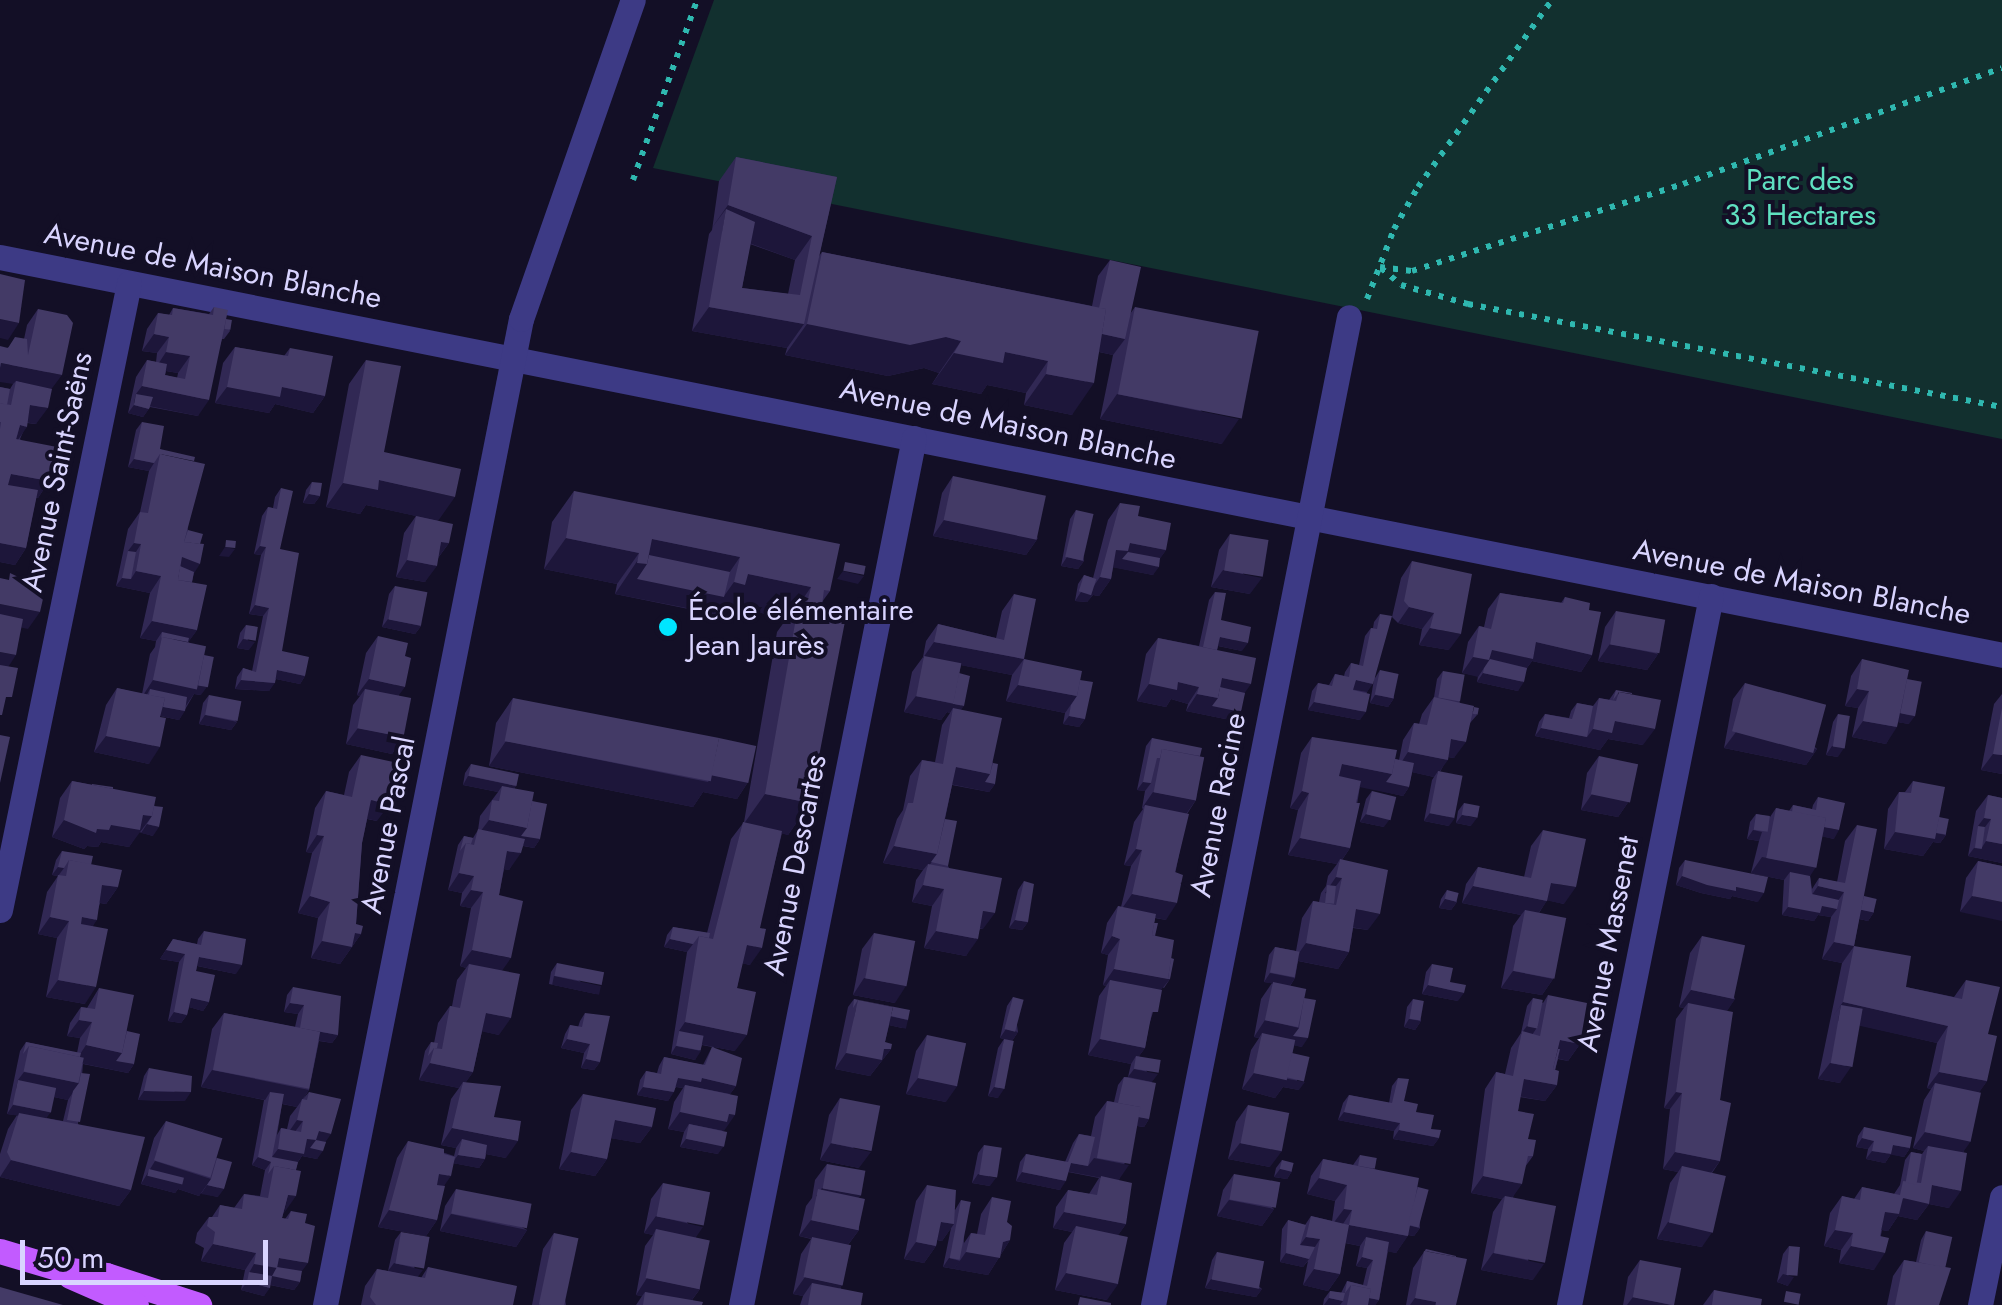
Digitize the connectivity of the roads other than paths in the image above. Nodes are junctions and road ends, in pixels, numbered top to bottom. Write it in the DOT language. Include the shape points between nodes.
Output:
graph roads {
  1 [pos="634,0"];
  2 [pos="0,257"];
  3 [pos="129,283"];
  4 [pos="1349,317"];
  5 [pos="512,357"];
  6 [pos="914,438"];
  7 [pos="1308,518"];
  8 [pos="1712,596"];
  9 [pos="2002,655"];
  10 [pos="0,910"];
  11 [pos="2002,1197"];
  12 [pos="0,1252"];
  13 [pos="57,1268"];
  14 [pos="169,1300"];
  15 [pos="136,1305"];
  16 [pos="199,1305"];
  17 [pos="325,1305"];
  18 [pos="740,1305"];
  19 [pos="1153,1305"];
  20 [pos="1568,1305"];
  21 [pos="1980,1305"];
  1 -- 5 [label="street, Avenue Pascal"];
  2 -- 3 [label="street, Avenue de Maison Blanche"];
  3 -- 5 [label="street, Avenue de Maison Blanche"];
  3 -- 10 [label="street, Avenue Saint-Saëns"];
  4 -- 7 [label="street, Avenue Racine"];
  5 -- 6 [label="street, Avenue de Maison Blanche"];
  5 -- 17 [label="street, Avenue Pascal"];
  6 -- 7 [label="street, Avenue de Maison Blanche"];
  6 -- 18 [label="street, Avenue Descartes"];
  7 -- 8 [label="street, Avenue de Maison Blanche"];
  7 -- 19 [label="street, Avenue Racine"];
  8 -- 9 [label="street, Avenue de Maison Blanche"];
  8 -- 20 [label="street, Avenue Massenet"];
  11 -- 21 [label="street"];
  12 -- 13 [label="main road"];
  13 -- 14 [label="main road" via="106,1275"];
  13 -- 15 [label="main road"];
  14 -- 16 [label="main road"];
}
